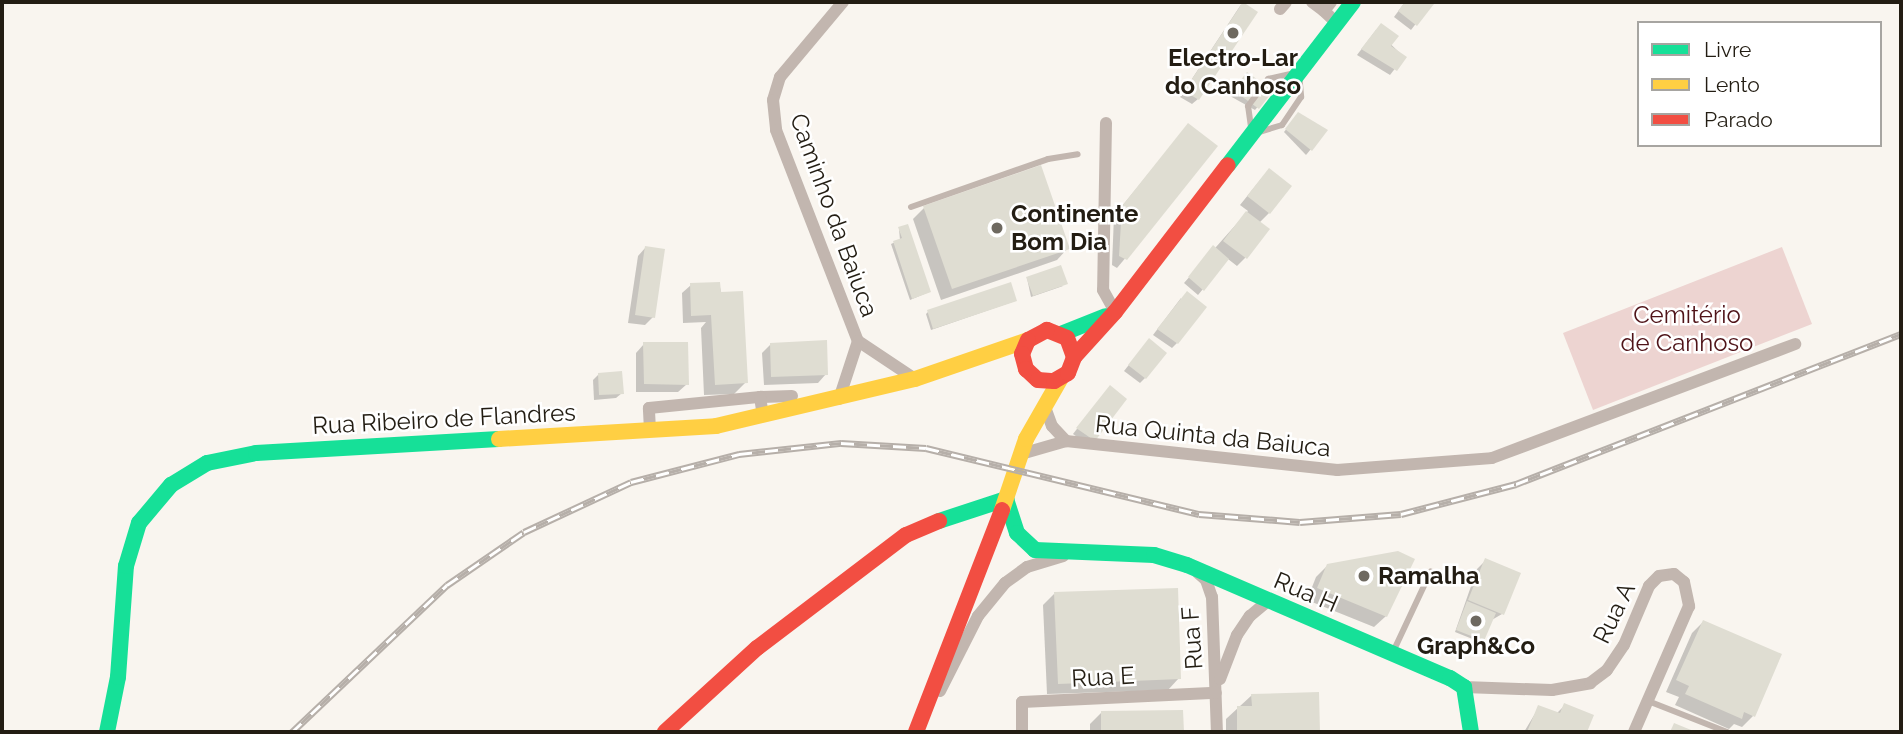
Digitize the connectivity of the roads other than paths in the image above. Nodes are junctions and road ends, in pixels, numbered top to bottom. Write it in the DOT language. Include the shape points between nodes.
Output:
graph roads {
  1 [pos="844,2"];
  2 [pos="1312,2"];
  3 [pos="1353,2"];
  4 [pos="1327,6"];
  5 [pos="1337,23"];
  6 [pos="1106,123"];
  7 [pos="1078,154"];
  8 [pos="911,207"];
  9 [pos="1115,312"];
  10 [pos="1061,334"];
  11 [pos="1028,340"];
  12 [pos="858,341"];
  13 [pos="1795,344"];
  14 [pos="1074,357"];
  15 [pos="979,358"];
  16 [pos="1024,366"];
  17 [pos="1062,378"];
  18 [pos="915,379"];
  19 [pos="792,396"];
  20 [pos="760,397"];
  21 [pos="839,398"];
  22 [pos="1045,407"];
  23 [pos="763,416"];
  24 [pos="650,430"];
  25 [pos="1031,430"];
  26 [pos="1066,441"];
  27 [pos="1021,454"];
  28 [pos="1006,499"];
  29 [pos="1081,553"];
  30 [pos="1188,565"];
  31 [pos="1431,571"];
  32 [pos="1268,601"];
  33 [pos="1392,653"];
  34 [pos="1464,687"];
  35 [pos="1216,693"];
  36 [pos="1648,701"];
  37 [pos="107,732"];
  38 [pos="664,732"];
  39 [pos="918,732"];
  40 [pos="1022,732"];
  41 [pos="1217,732"];
  42 [pos="1471,732"];
  43 [pos="1634,732"];
  44 [pos="1727,732"];
  1 -- 12 [label="street, Caminho da Baiuca" via="780,77 773,100 776,130"];
  2 -- 4 [label="street"];
  3 -- 5 [label="main road"];
  4 -- 5 [label="street"];
  5 -- 9 [label="main road"];
  6 -- 9 [label="street" via="1103,290"];
  7 -- 8 [label="lane" via="1048,159"];
  9 -- 10 [label="main road, Rua Ribeiro de Flandres"];
  9 -- 14 [label="main road"];
  10 -- 11 [label="main road, Rua Ribeiro de Flandres" via="1047,330"];
  10 -- 14 [label="main road" via="1071,344"];
  11 -- 15 [label="main road, Rua Ribeiro de Flandres"];
  11 -- 16 [label="main road"];
  12 -- 18 [label="street, Caminho da Baiuca"];
  12 -- 21 [label="street, Caminho da Baiuca"];
  13 -- 26 [label="street, Rua Quinta da Baiuca" via="1492,458 1337,470"];
  14 -- 17 [label="main road"];
  15 -- 16 [label="main road, Rua Ribeiro de Flandres"];
  15 -- 18 [label="main road, Rua Ribeiro de Flandres"];
  16 -- 17 [label="main road, Rua Ribeiro de Flandres" via="1046,382"];
  16 -- 25 [label="main road" via="1036,401"];
  17 -- 22 [label="main road"];
  18 -- 21 [label="main road, Rua Ribeiro de Flandres"];
  19 -- 20 [label="street"];
  20 -- 23 [label="street"];
  20 -- 24 [label="street" via="649,408"];
  21 -- 23 [label="main road, Rua Ribeiro de Flandres"];
  22 -- 25 [label="main road"];
  22 -- 26 [label="street, Rua Quinta da Baiuca" via="1052,426"];
  23 -- 24 [label="main road, Rua Ribeiro de Flandres" via="716,426"];
  24 -- 37 [label="main road, Rua Ribeiro de Flandres" via="256,453 207,463 171,485 139,523 126,566 118,677"];
  25 -- 27 [label="main road"];
  26 -- 27 [label="street, Rua Quinta da Baiuca"];
  27 -- 28 [label="main road"];
  28 -- 29 [label="main road, Rua H" via="1024,544 1035,550"];
  28 -- 38 [label="main road" via="979,505 906,535 757,648"];
  28 -- 39 [label="main road"];
  29 -- 30 [label="main road, Rua H" via="1154,555"];
  29 -- 39 [label="street, Rua H" via="1027,567 1005,583 978,616"];
  30 -- 32 [label="main road, Rua H"];
  30 -- 35 [label="street, Rua F" via="1206,580 1212,597"];
  31 -- 33 [label="lane"];
  32 -- 33 [label="main road, Rua H"];
  32 -- 35 [label="street, Rua F" via="1237,635"];
  33 -- 34 [label="main road, Rua H"];
  34 -- 36 [label="street, Rua A" via="1552,690 1590,683 1607,670 1624,645 1649,586 1659,576 1674,575 1684,582 1689,606"];
  34 -- 42 [label="main road"];
  35 -- 40 [label="street, Rua E" via="1022,702"];
  35 -- 41 [label="street"];
  36 -- 43 [label="street, Rua A"];
  36 -- 44 [label="lane"];
}
